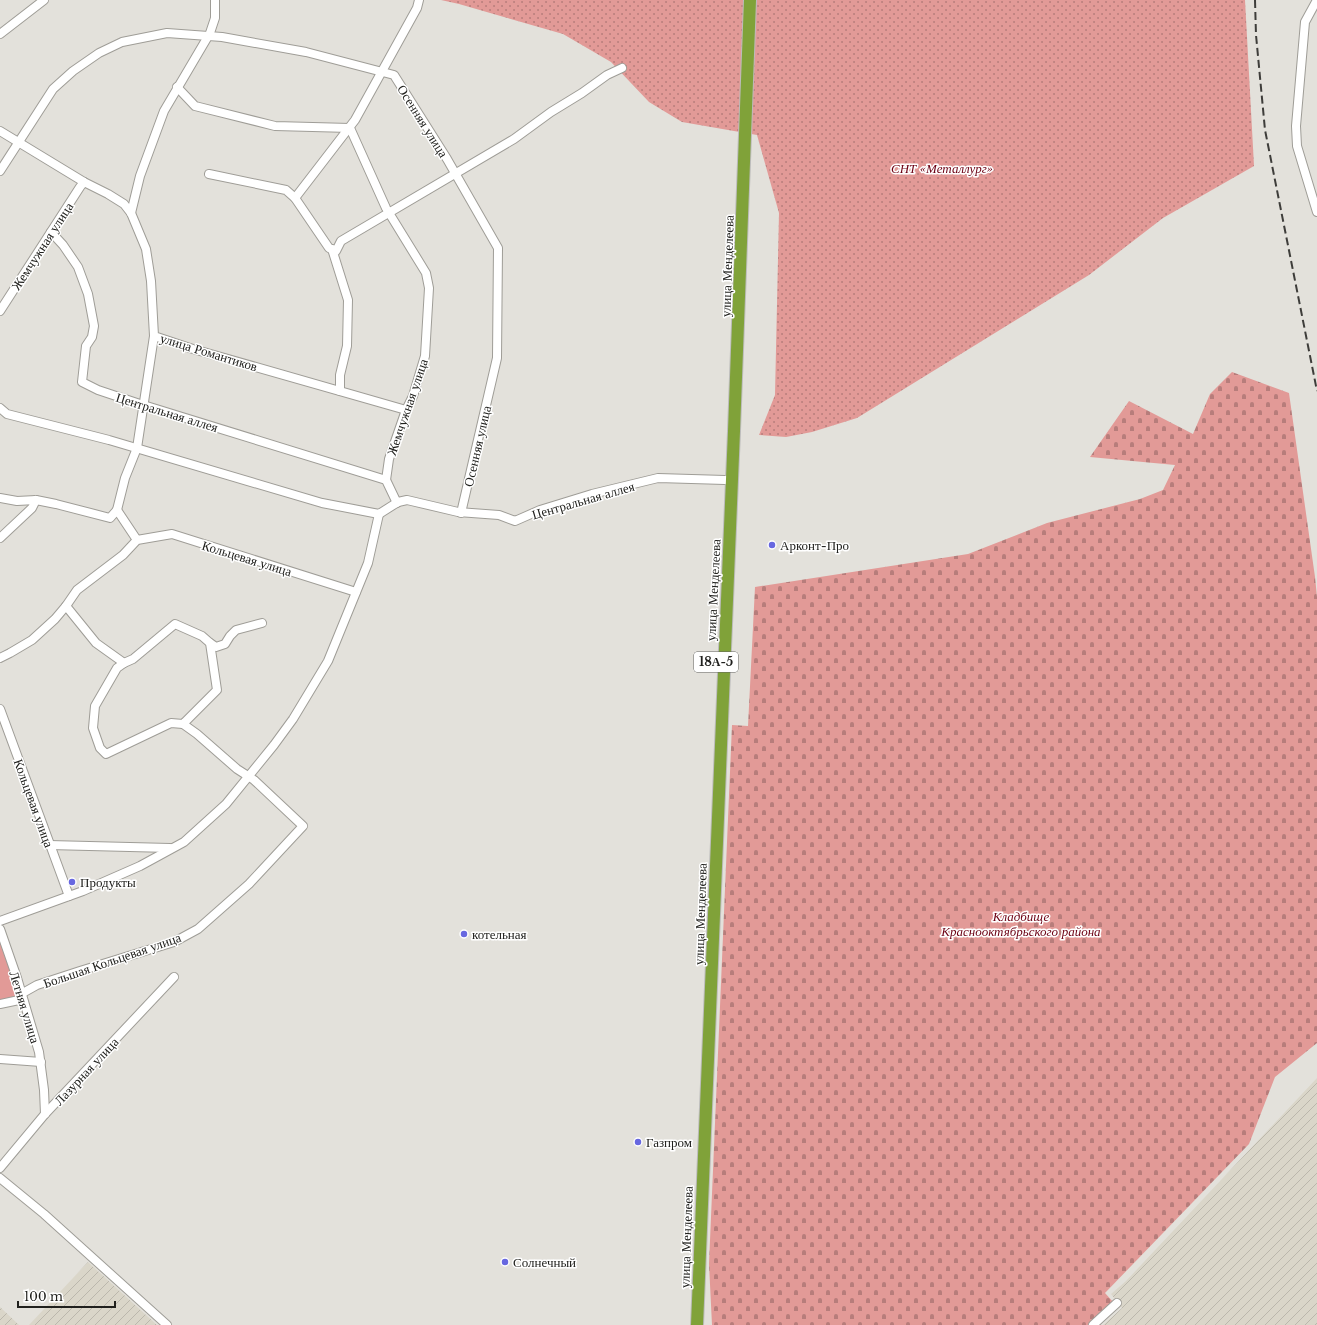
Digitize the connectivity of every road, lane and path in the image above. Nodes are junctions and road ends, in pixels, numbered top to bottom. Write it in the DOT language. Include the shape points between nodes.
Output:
graph roads {
  1 [pos="44,0"];
  2 [pos="215,0"];
  3 [pos="419,0"];
  4 [pos="743,0"];
  5 [pos="750,0"];
  6 [pos="1317,0"];
  7 [pos="0,34"];
  8 [pos="208,36"];
  9 [pos="622,68"];
  10 [pos="381,71"];
  11 [pos="177,87"];
  12 [pos="349,128"];
  13 [pos="0,131"];
  14 [pos="18,142"];
  15 [pos="0,171"];
  16 [pos="455,173"];
  17 [pos="209,174"];
  18 [pos="84,182"];
  19 [pos="295,198"];
  20 [pos="131,212"];
  21 [pos="1317,212"];
  22 [pos="389,213"];
  23 [pos="51,232"];
  24 [pos="332,249"];
  25 [pos="0,311"];
  26 [pos="154,336"];
  27 [pos="340,391"];
  28 [pos="143,405"];
  29 [pos="0,408"];
  30 [pos="406,410"];
  31 [pos="137,448"];
  32 [pos="386,480"];
  33 [pos="725,480"];
  34 [pos="0,498"];
  35 [pos="36,500"];
  36 [pos="397,503"];
  37 [pos="117,510"];
  38 [pos="461,513"];
  39 [pos="378,514"];
  40 [pos="0,538"];
  41 [pos="137,540"];
  42 [pos="356,592"];
  43 [pos="66,606"];
  44 [pos="262,623"];
  45 [pos="210,643"];
  46 [pos="0,658"];
  47 [pos="124,663"];
  48 [pos="0,709"];
  49 [pos="183,724"];
  50 [pos="248,777"];
  51 [pos="49,846"];
  52 [pos="172,848"];
  53 [pos="69,896"];
  54 [pos="0,921"];
  55 [pos="0,929"];
  56 [pos="174,977"];
  57 [pos="21,994"];
  58 [pos="0,1004"];
  59 [pos="0,1059"];
  60 [pos="41,1062"];
  61 [pos="46,1114"];
  62 [pos="0,1168"];
  63 [pos="0,1178"];
  64 [pos="1117,1303"];
  65 [pos="167,1325"];
  66 [pos="690,1325"];
  67 [pos="696,1325"];
  68 [pos="1094,1325"];
  1 -- 7 [label="street"];
  2 -- 8 [label="street" via="215,18"];
  3 -- 10 [label="street" via="417,8"];
  4 -- 33 [label="highway, улица Менделеева / 18А-5"];
  5 -- 67 [label="highway, улица Менделеева / 18А-5"];
  6 -- 21 [label="street" via="1305,22 1296,126 1297,146"];
  8 -- 10 [label="street, Осенняя улица" via="306,52"];
  8 -- 11 [label="street"];
  8 -- 14 [label="street, Осенняя улица" via="167,33 122,42 99,53 73,71 54,89"];
  9 -- 16 [label="street"];
  10 -- 12 [label="street"];
  10 -- 16 [label="street, Осенняя улица" via="394,74"];
  11 -- 12 [label="street" via="195,106 275,126"];
  11 -- 20 [label="street" via="161,119 140,176"];
  12 -- 19 [label="street"];
  12 -- 22 [label="street, Жемчужная улица"];
  13 -- 14 [label="street"];
  14 -- 15 [label="street, Осенняя улица"];
  14 -- 18 [label="street"];
  16 -- 22 [label="street"];
  16 -- 38 [label="street, Осенняя улица" via="498,248 498,358"];
  17 -- 19 [label="street" via="286,190"];
  18 -- 20 [label="street" via="124,204"];
  18 -- 23 [label="street, Жемчужная улица"];
  19 -- 24 [label="street"];
  20 -- 26 [label="street, улица Романтиков" via="146,249 151,281"];
  22 -- 24 [label="street" via="341,241 336,251"];
  22 -- 30 [label="street, Жемчужная улица" via="426,273 429,288 425,356"];
  23 -- 25 [label="street, Жемчужная улица"];
  23 -- 28 [label="street, Центральная аллея" via="78,267 88,294 94,326 92,337 86,346 82,382"];
  24 -- 27 [label="street" via="348,300 347,346 340,375"];
  26 -- 27 [label="street, улица Романтиков"];
  26 -- 28 [label="street"];
  27 -- 30 [label="street, улица Романтиков"];
  28 -- 31 [label="street"];
  28 -- 32 [label="street, Центральная аллея"];
  29 -- 31 [label="street" via="7,414"];
  30 -- 32 [label="street, Жемчужная улица" via="389,458"];
  31 -- 37 [label="street" via="125,478"];
  31 -- 39 [label="street" via="322,503"];
  32 -- 36 [label="street"];
  33 -- 38 [label="street, Центральная аллея" via="658,478 592,494 540,510 515,521 499,515"];
  33 -- 66 [label="highway, улица Менделеева / 18А-5"];
  34 -- 35 [label="street" via="17,501"];
  35 -- 37 [label="street" via="70,506 110,518"];
  35 -- 40 [label="street" via="32,508"];
  36 -- 38 [label="street, Центральная аллея" via="407,500"];
  36 -- 39 [label="street, Центральная аллея"];
  37 -- 41 [label="street"];
  39 -- 42 [label="street" via="368,563"];
  41 -- 42 [label="street, Кольцевая улица" via="172,534"];
  41 -- 43 [label="street" via="123,555 77,590"];
  42 -- 50 [label="street" via="328,661 293,719"];
  43 -- 46 [label="street" via="32,640"];
  43 -- 47 [label="street" via="96,643"];
  44 -- 45 [label="street" via="236,630 225,644 216,647"];
  45 -- 47 [label="street" via="202,636 175,624 133,659"];
  45 -- 49 [label="street" via="217,690"];
  47 -- 49 [label="street" via="117,668 95,706 93,728 100,748 106,754 170,723"];
  48 -- 51 [label="street, Кольцевая улица"];
  49 -- 50 [label="street"];
  50 -- 52 [label="street" via="226,804 184,842"];
  50 -- 57 [label="street, Большая Кольцевая улица" via="304,826 249,884 198,929 174,942 37,985"];
  51 -- 52 [label="street"];
  51 -- 53 [label="street, Кольцевая улица"];
  52 -- 53 [label="street" via="140,866"];
  53 -- 54 [label="street"];
  55 -- 57 [label="street, Летняя улица"];
  56 -- 61 [label="street, Лазурная улица"];
  57 -- 58 [label="street, Большая Кольцевая улица" via="19,1000"];
  57 -- 60 [label="street, Летняя улица"];
  59 -- 60 [label="street, Летняя улица"];
  60 -- 61 [label="street, Летняя улица"];
  61 -- 62 [label="street, Лазурная улица"];
  63 -- 65 [label="street" via="44,1214"];
  64 -- 68 [label="street"];
}
